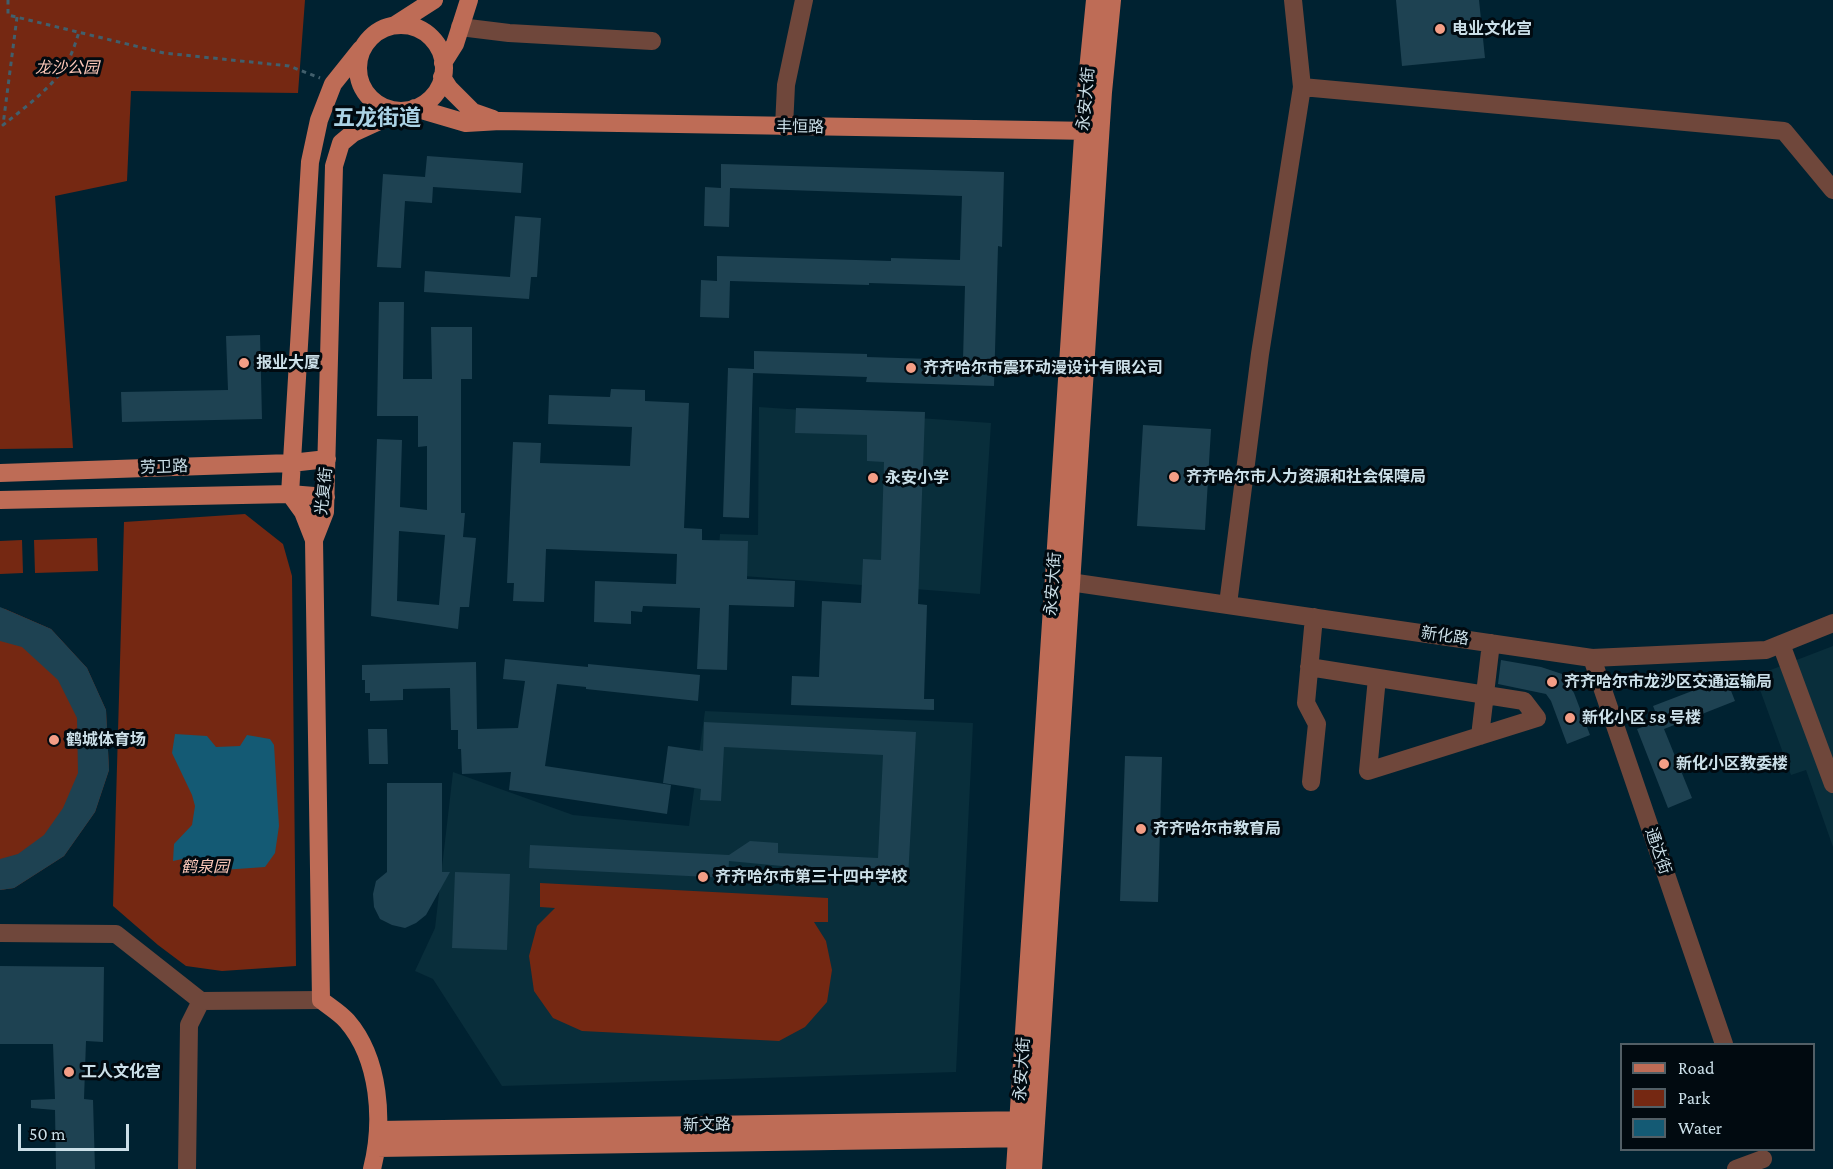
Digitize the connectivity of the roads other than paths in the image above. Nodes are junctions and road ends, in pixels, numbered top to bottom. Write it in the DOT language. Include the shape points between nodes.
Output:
graph roads {
  1 [pos="434,0"];
  2 [pos="469,0"];
  3 [pos="804,0"];
  4 [pos="1095,0"];
  5 [pos="1112,0"];
  6 [pos="1293,0"];
  7 [pos="393,26"];
  8 [pos="460,27"];
  9 [pos="652,40"];
  10 [pos="361,49"];
  11 [pos="443,70"];
  12 [pos="1302,87"];
  13 [pos="408,109"];
  14 [pos="500,121"];
  15 [pos="784,127"];
  16 [pos="1092,131"];
  17 [pos="1833,190"];
  18 [pos="327,459"];
  19 [pos="291,463"];
  20 [pos="0,473"];
  21 [pos="290,494"];
  22 [pos="326,496"];
  23 [pos="0,500"];
  24 [pos="314,540"];
  25 [pos="1063,581"];
  26 [pos="1228,604"];
  27 [pos="1314,617"];
  28 [pos="1833,623"];
  29 [pos="1491,643"];
  30 [pos="1781,644"];
  31 [pos="1592,658"];
  32 [pos="1309,667"];
  33 [pos="1377,678"];
  34 [pos="1485,695"];
  35 [pos="1480,736"];
  36 [pos="1311,782"];
  37 [pos="1833,784"];
  38 [pos="0,933"];
  39 [pos="321,1000"];
  40 [pos="201,1001"];
  41 [pos="1724,1043"];
  42 [pos="1027,1129"];
  43 [pos="377,1139"];
  44 [pos="1763,1159"];
  45 [pos="187,1169"];
  46 [pos="372,1169"];
  47 [pos="1015,1169"];
  48 [pos="1033,1169"];
  49 [pos="1736,1169"];
  1 -- 7 [label="main road"];
  2 -- 8 [label="main road"];
  3 -- 15 [label="street" via="786,85"];
  4 -- 16 [label="main road, 永安大街"];
  5 -- 16 [label="main road, 永安大街"];
  6 -- 12 [label="street"];
  7 -- 10 [label="main road" via="380,30"];
  7 -- 11 [label="main road" via="409,25 431,38 440,50"];
  8 -- 9 [label="street"];
  8 -- 11 [label="main road"];
  10 -- 13 [label="main road" via="358,64 364,91 387,108"];
  10 -- 19 [label="main road, 光复街" via="333,84 319,120 310,162"];
  11 -- 13 [label="main road" via="437,91 427,101"];
  11 -- 14 [label="main road" via="449,88 473,112"];
  12 -- 17 [label="street" via="1785,131"];
  12 -- 26 [label="street" via="1260,354"];
  13 -- 14 [label="main road" via="466,123"];
  13 -- 18 [label="main road, 光复街" via="353,133 341,143 334,166"];
  14 -- 15 [label="main road, 丰恒路"];
  15 -- 16 [label="main road, 丰恒路"];
  16 -- 25 [label="main road, 永安大街"];
  18 -- 19 [label="main road, 劳卫路"];
  18 -- 22 [label="main road, 光复街"];
  19 -- 20 [label="main road, 劳卫路"];
  19 -- 21 [label="main road, 光复街"];
  21 -- 22 [label="main road, 劳卫路"];
  21 -- 23 [label="main road, 劳卫路"];
  21 -- 24 [label="main road, 光复街" via="303,512"];
  22 -- 24 [label="main road, 光复街" via="325,512"];
  24 -- 39 [label="main road"];
  25 -- 26 [label="street, 新化路"];
  25 -- 42 [label="main road, 永安大街"];
  26 -- 27 [label="street, 新化路"];
  27 -- 29 [label="street, 新化路"];
  27 -- 32 [label="street"];
  28 -- 30 [label="street, 新化路"];
  29 -- 31 [label="street, 新化路"];
  29 -- 34 [label="street"];
  30 -- 31 [label="street, 新化路" via="1766,650"];
  30 -- 37 [label="street"];
  31 -- 41 [label="street, 通达街"];
  32 -- 33 [label="street"];
  32 -- 36 [label="street" via="1306,703 1317,724"];
  33 -- 34 [label="street"];
  33 -- 35 [label="street" via="1368,771"];
  34 -- 35 [label="street"];
  34 -- 35 [label="street" via="1524,701 1537,718"];
  38 -- 40 [label="street" via="116,934"];
  39 -- 40 [label="street"];
  39 -- 43 [label="main road" via="346,1019 364,1045 379,1108"];
  40 -- 45 [label="street" via="189,1025"];
  42 -- 43 [label="main road, 新文路"];
  42 -- 47 [label="main road, 永安大街"];
  42 -- 48 [label="main road, 永安大街"];
  43 -- 46 [label="main road"];
  44 -- 49 [label="street"];
}
